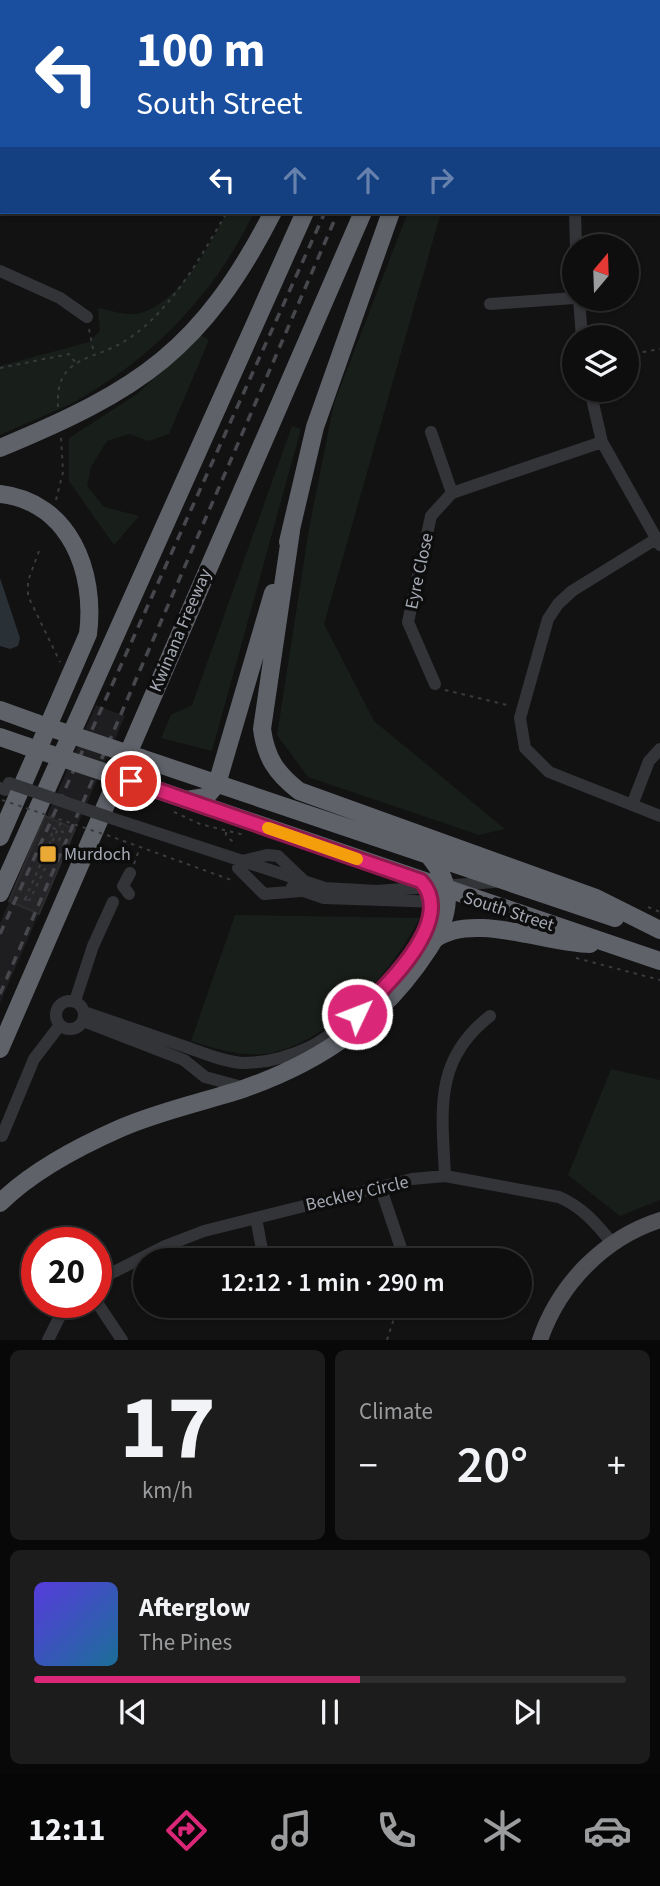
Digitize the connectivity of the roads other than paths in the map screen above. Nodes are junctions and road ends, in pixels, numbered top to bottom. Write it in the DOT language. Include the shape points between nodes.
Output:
graph roads {
  1 [pos="272,214"];
  2 [pos="304,214"];
  3 [pos="362,214"];
  4 [pos="390,214"];
  5 [pos="575,214"];
  6 [pos="576,234"];
  7 [pos="0,271"];
  8 [pos="562,299"];
  9 [pos="490,304"];
  10 [pos="88,320"];
  11 [pos="593,402"];
  12 [pos="431,432"];
  13 [pos="602,442"];
  14 [pos="0,448"];
  15 [pos="452,493"];
  16 [pos="0,494"];
  17 [pos="291,531"];
  18 [pos="658,542"];
  19 [pos="435,684"];
  20 [pos="0,710"];
  21 [pos="0,737"];
  22 [pos="660,749"];
  23 [pos="217,784"];
  24 [pos="5,789"];
  25 [pos="186,800"];
  26 [pos="632,805"];
  27 [pos="660,816"];
  28 [pos="0,837"];
  29 [pos="429,857"];
  30 [pos="247,863"];
  31 [pos="133,867"];
  32 [pos="288,881"];
  33 [pos="522,887"];
  34 [pos="0,893"];
  35 [pos="129,894"];
  36 [pos="439,894"];
  37 [pos="113,902"];
  38 [pos="660,931"];
  39 [pos="435,939"];
  40 [pos="611,944"];
  41 [pos="660,961"];
  42 [pos="81,1011"];
  43 [pos="490,1016"];
  44 [pos="120,1024"];
  45 [pos="60,1025"];
  46 [pos="126,1038"];
  47 [pos="0,1049"];
  48 [pos="246,1087"];
  49 [pos="2,1136"];
  50 [pos="445,1176"];
  51 [pos="380,1186"];
  52 [pos="0,1203"];
  53 [pos="256,1218"];
  54 [pos="660,1220"];
  55 [pos="612,1242"];
  56 [pos="262,1248"];
  57 [pos="401,1248"];
  58 [pos="112,1274"];
  59 [pos="59,1318"];
  60 [pos="107,1318"];
  61 [pos="48,1340"];
  62 [pos="122,1340"];
  63 [pos="540,1340"];
  1 -- 14 [label="highway" via="218,304 177,349 98,404"];
  2 -- 34 [label="highway"];
  3 -- 47 [label="highway, Kwinana Freeway"];
  4 -- 17 [label="highway" via="330,379"];
  5 -- 6 [label="street"];
  7 -- 10 [label="street" via="60,298"];
  8 -- 9 [label="street"];
  11 -- 13 [label="street"];
  12 -- 15 [label="street"];
  13 -- 15 [label="street"];
  13 -- 18 [label="street"];
  15 -- 19 [label="street, Eyre Close" via="431,516 408,622"];
  16 -- 28 [label="highway" via="31,504 64,530 86,568 91,598 89,634"];
  17 -- 23 [label="highway"];
  17 -- 38 [label="highway" via="262,729 266,754 281,777 299,791 596,898"];
  18 -- 26 [label="street" via="572,591 558,604 548,619 520,718 525,748 549,772"];
  20 -- 23 [label="highway, South Street, bridge"];
  21 -- 25 [label="highway, South Street, bridge"];
  22 -- 26 [label="street" via="649,761"];
  23 -- 25 [label="highway" via="206,797"];
  23 -- 29 [label="highway, South Street"];
  24 -- 30 [label="street, bridge" via="110,826"];
  25 -- 36 [label="highway, South Street"];
  26 -- 27 [label="street"];
  29 -- 33 [label="highway, South Street"];
  29 -- 36 [label="highway"];
  30 -- 32 [label="street"];
  30 -- 32 [label="street" via="278,856"];
  30 -- 32 [label="street" via="255,888 270,896"];
  31 -- 35 [label="street" via="123,886"];
  32 -- 36 [label="street" via="324,898"];
  33 -- 36 [label="street" via="479,887"];
  33 -- 38 [label="highway, South Street"];
  36 -- 39 [label="highway"];
  36 -- 40 [label="highway, South Street"];
  36 -- 44 [label="street" via="416,946 386,986 357,1014 311,1046 276,1060 241,1063"];
  37 -- 42 [label="street" via="93,946"];
  39 -- 40 [label="highway" via="446,931 485,929 566,943"];
  39 -- 48 [label="highway" via="371,1020 319,1055"];
  40 -- 41 [label="highway, South Street"];
  42 -- 44 [label="street"];
  42 -- 45 [label="street" via="72,1029"];
  42 -- 45 [label="street" via="66,1001 58,1007"];
  42 -- 46 [label="street"];
  43 -- 50 [label="street" via="470,1032 447,1070 442,1117"];
  44 -- 46 [label="street"];
  45 -- 49 [label="street" via="34,1059"];
  46 -- 48 [label="street" via="184,1060 205,1077"];
  48 -- 52 [label="highway" via="121,1128 34,1175"];
  50 -- 51 [label="street, Beckley Circle"];
  50 -- 55 [label="street, Beckley Circle" via="559,1196 585,1212"];
  51 -- 53 [label="street, Beckley Circle"];
  51 -- 57 [label="street"];
  53 -- 56 [label="street"];
  53 -- 58 [label="street, Beckley Circle" via="178,1241"];
  54 -- 55 [label="main road"];
  55 -- 63 [label="main road" via="562,1295"];
  59 -- 61 [label="street"];
  60 -- 62 [label="street"];
}
